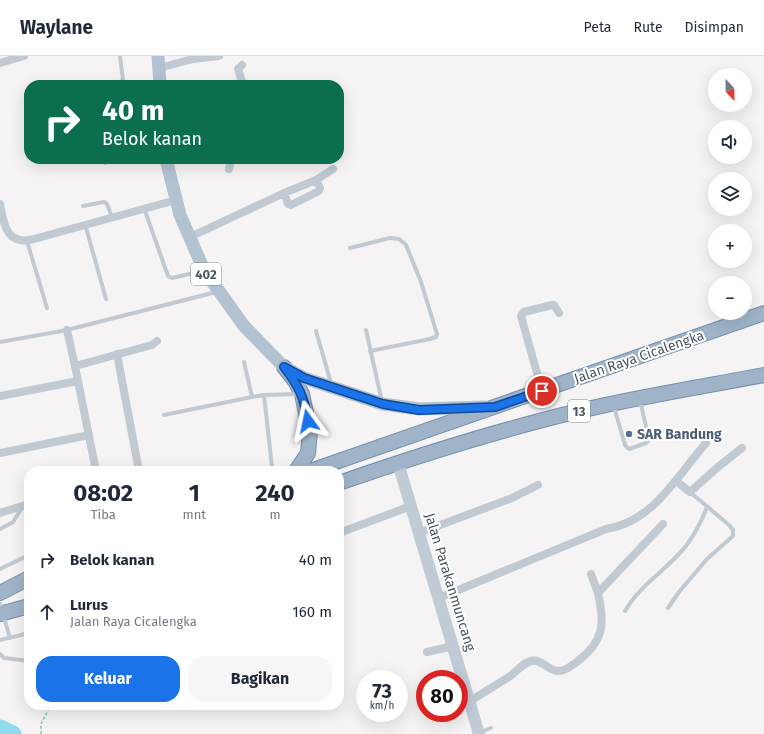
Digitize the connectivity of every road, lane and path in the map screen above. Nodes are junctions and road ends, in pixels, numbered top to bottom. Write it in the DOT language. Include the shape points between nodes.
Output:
graph roads {
  1 [pos="24,56"];
  2 [pos="120,56"];
  3 [pos="219,56"];
  4 [pos="159,62"];
  5 [pos="0,63"];
  6 [pos="242,65"];
  7 [pos="123,80"];
  8 [pos="160,80"];
  9 [pos="241,80"];
  10 [pos="167,164"];
  11 [pos="230,164"];
  12 [pos="228,169"];
  13 [pos="333,169"];
  14 [pos="316,180"];
  15 [pos="284,193"];
  16 [pos="176,200"];
  17 [pos="0,204"];
  18 [pos="83,206"];
  19 [pos="144,208"];
  20 [pos="112,217"];
  21 [pos="85,224"];
  22 [pos="190,237"];
  23 [pos="27,240"];
  24 [pos="350,248"];
  25 [pos="204,270"];
  26 [pos="219,292"];
  27 [pos="106,299"];
  28 [pos="47,308"];
  29 [pos="559,313"];
  30 [pos="763,314"];
  31 [pos="67,330"];
  32 [pos="366,330"];
  33 [pos="316,331"];
  34 [pos="157,341"];
  35 [pos="0,342"];
  36 [pos="370,351"];
  37 [pos="117,354"];
  38 [pos="244,362"];
  39 [pos="75,366"];
  40 [pos="284,367"];
  41 [pos="764,375"];
  42 [pos="78,381"];
  43 [pos="332,388"];
  44 [pos="542,391"];
  45 [pos="302,394"];
  46 [pos="264,395"];
  47 [pos="0,396"];
  48 [pos="252,397"];
  49 [pos="640,398"];
  50 [pos="613,403"];
  51 [pos="383,404"];
  52 [pos="495,407"];
  53 [pos="164,415"];
  54 [pos="89,435"];
  55 [pos="706,443"];
  56 [pos="742,448"];
  57 [pos="0,453"];
  58 [pos="398,463"];
  59 [pos="95,466"];
  60 [pos="138,466"];
  61 [pos="272,466"];
  62 [pos="300,466"];
  63 [pos="324,466"];
  64 [pos="344,481"];
  65 [pos="676,481"];
  66 [pos="538,485"];
  67 [pos="690,492"];
  68 [pos="24,506"];
  69 [pos="411,506"];
  70 [pos="708,507"];
  71 [pos="24,508"];
  72 [pos="0,513"];
  73 [pos="663,524"];
  74 [pos="0,529"];
  75 [pos="344,531"];
  76 [pos="419,533"];
  77 [pos="24,557"];
  78 [pos="0,569"];
  79 [pos="591,574"];
  80 [pos="24,581"];
  81 [pos="0,593"];
  82 [pos="598,593"];
  83 [pos="439,598"];
  84 [pos="24,607"];
  85 [pos="668,608"];
  86 [pos="1,610"];
  87 [pos="625,612"];
  88 [pos="24,634"];
  89 [pos="10,638"];
  90 [pos="0,640"];
  91 [pos="453,646"];
  92 [pos="426,652"];
  93 [pos="0,654"];
  94 [pos="24,660"];
  95 [pos="470,701"];
  96 [pos="48,710"];
  97 [pos="491,728"];
  98 [pos="41,734"];
  99 [pos="479,734"];
  1 -- 5 [label="street"];
  2 -- 7 [label="lane"];
  3 -- 4 [label="street"];
  4 -- 8 [label="main road"];
  6 -- 9 [label="street" via="238,69"];
  10 -- 16 [label="main road, 402"];
  11 -- 12 [label="street"];
  13 -- 14 [label="street"];
  14 -- 15 [label="street"];
  14 -- 15 [label="street" via="319,191 291,204 288,204"];
  15 -- 22 [label="street"];
  16 -- 19 [label="street"];
  16 -- 22 [label="main road, 402"];
  17 -- 23 [label="street" via="10,234 20,240"];
  18 -- 20 [label="lane" via="104,202"];
  19 -- 20 [label="street"];
  19 -- 25 [label="lane" via="168,276 172,278"];
  20 -- 21 [label="street"];
  21 -- 23 [label="street"];
  21 -- 27 [label="lane"];
  22 -- 25 [label="main road, 402"];
  23 -- 28 [label="lane"];
  24 -- 36 [label="lane" via="390,238 404,242 421,282 437,334 430,339"];
  25 -- 26 [label="main road, 402"];
  26 -- 31 [label="lane"];
  26 -- 40 [label="main road, 402" via="244,326"];
  29 -- 44 [label="street" via="552,305 524,312 521,316"];
  30 -- 44 [label="highway, Jalan Raya Cicalengka / 13"];
  31 -- 35 [label="lane"];
  31 -- 39 [label="street"];
  32 -- 36 [label="lane"];
  33 -- 43 [label="lane"];
  34 -- 37 [label="street" via="152,345"];
  36 -- 51 [label="lane"];
  37 -- 39 [label="street"];
  37 -- 60 [label="street"];
  38 -- 48 [label="lane"];
  39 -- 42 [label="street"];
  40 -- 43 [label="main road, 402" via="304,378"];
  40 -- 45 [label="highway, 402"];
  41 -- 49 [label="highway, 13"];
  42 -- 47 [label="street"];
  42 -- 54 [label="street"];
  43 -- 51 [label="main road, 402"];
  44 -- 52 [label="highway, Jalan Raya Cicalengka / 13"];
  45 -- 46 [label="lane"];
  45 -- 62 [label="highway, 402" via="310,432 310,448"];
  46 -- 48 [label="lane"];
  46 -- 61 [label="lane"];
  48 -- 53 [label="lane"];
  49 -- 50 [label="highway, 13"];
  49 -- 50 [label="lane" via="648,440 629,449 625,445"];
  50 -- 58 [label="highway, 13" via="539,421"];
  51 -- 52 [label="main road, 402" via="419,410"];
  52 -- 63 [label="highway, Jalan Raya Cicalengka / 13"];
  54 -- 57 [label="street"];
  54 -- 59 [label="street"];
  55 -- 65 [label="street"];
  56 -- 67 [label="street"];
  58 -- 64 [label="highway, 13"];
  58 -- 69 [label="main road, Jalan Parakanmuncang"];
  65 -- 67 [label="street"];
  65 -- 83 [label="street" via="664,496 627,524 606,530"];
  66 -- 76 [label="street" via="512,498"];
  67 -- 70 [label="lane"];
  68 -- 72 [label="street"];
  69 -- 75 [label="street"];
  69 -- 76 [label="main road, Jalan Parakanmuncang"];
  70 -- 85 [label="lane" via="729,525 733,530 733,536 707,559"];
  70 -- 87 [label="lane" via="693,538 641,588"];
  71 -- 74 [label="lane" via="13,522"];
  73 -- 82 [label="street"];
  76 -- 83 [label="main road, Jalan Parakanmuncang"];
  77 -- 78 [label="lane"];
  79 -- 82 [label="street"];
  80 -- 81 [label="highway"];
  82 -- 95 [label="street" via="603,622 598,637 588,653 561,672 533,660"];
  83 -- 91 [label="main road, Jalan Parakanmuncang"];
  84 -- 86 [label="highway"];
  86 -- 89 [label="lane"];
  88 -- 89 [label="lane"];
  89 -- 90 [label="lane"];
  91 -- 92 [label="street"];
  91 -- 95 [label="main road, Jalan Parakanmuncang"];
  93 -- 94 [label="lane" via="4,658"];
  95 -- 99 [label="main road, Jalan Parakanmuncang"];
  96 -- 98 [label="path" via="41,724"];
  97 -- 99 [label="lane"];
}
